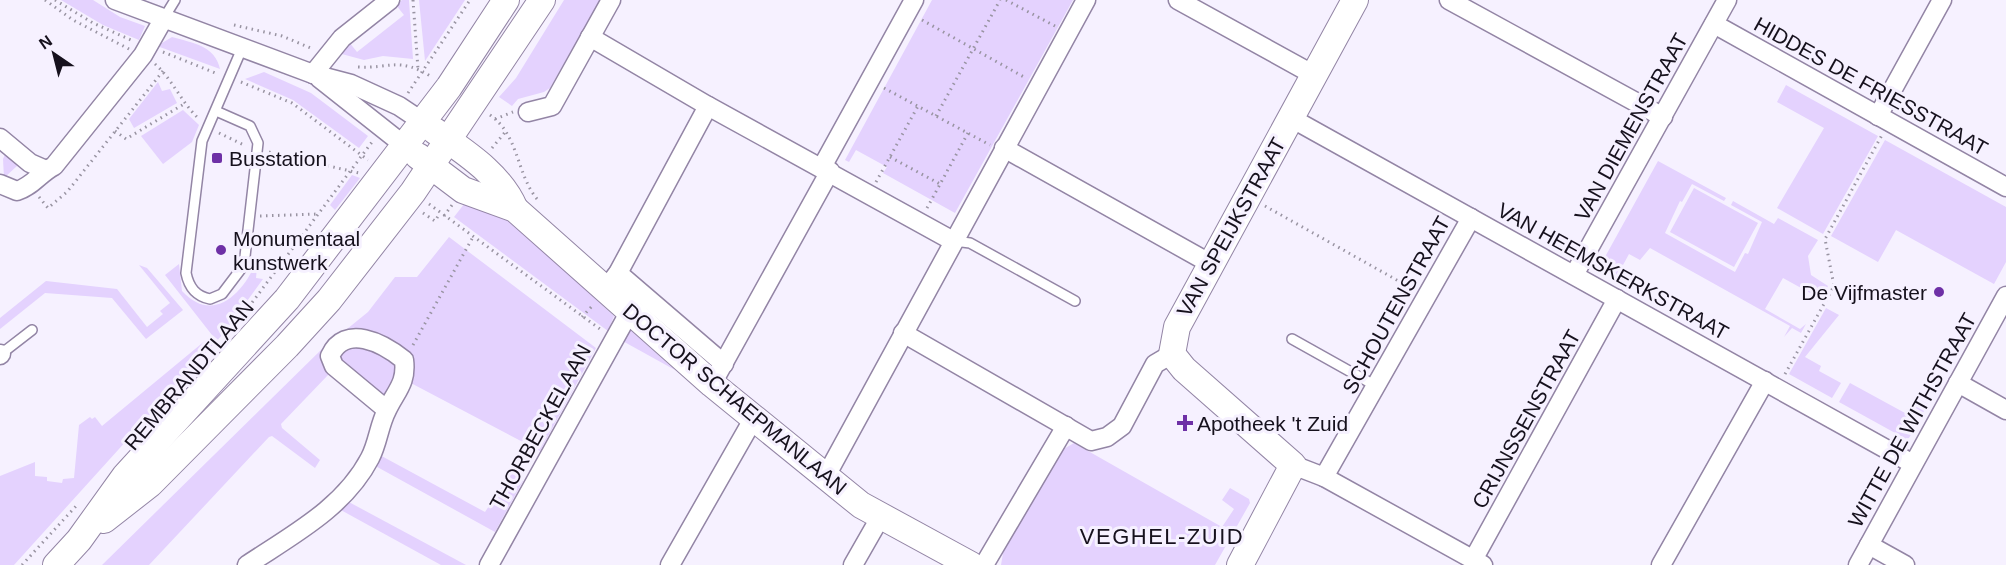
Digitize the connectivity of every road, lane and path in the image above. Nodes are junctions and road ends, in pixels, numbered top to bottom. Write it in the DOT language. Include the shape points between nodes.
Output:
graph roads {
  1 [pos="45,0"];
  2 [pos="55,0"];
  3 [pos="115,0"];
  4 [pos="175,0"];
  5 [pos="390,0"];
  6 [pos="413,0"];
  7 [pos="470,0"];
  8 [pos="506,0"];
  9 [pos="542,0"];
  10 [pos="610,0"];
  11 [pos="1000,0"];
  12 [pos="1006,0"];
  13 [pos="1086,0"];
  14 [pos="1178,0"];
  15 [pos="1355,0"];
  16 [pos="1449,0"];
  17 [pos="1727,0"];
  18 [pos="1942,0"];
  19 [pos="911,3"];
  20 [pos="164,18"];
  21 [pos="227,24"];
  22 [pos="1714,24"];
  23 [pos="1067,33"];
  24 [pos="590,38"];
  25 [pos="243,46"];
  26 [pos="973,48"];
  27 [pos="145,51"];
  28 [pos="327,55"];
  29 [pos="418,69"];
  30 [pos="163,71"];
  31 [pos="424,72"];
  32 [pos="313,74"];
  33 [pos="1314,75"];
  34 [pos="229,78"];
  35 [pos="870,80"];
  36 [pos="1039,85"];
  37 [pos="184,104"];
  38 [pos="399,106"];
  39 [pos="708,106"];
  40 [pos="918,106"];
  41 [pos="216,111"];
  42 [pos="528,112"];
  43 [pos="936,116"];
  44 [pos="1291,117"];
  45 [pos="1663,117"];
  46 [pos="1883,119"];
  47 [pos="423,122"];
  48 [pos="209,126"];
  49 [pos="382,128"];
  50 [pos="115,131"];
  51 [pos="506,131"];
  52 [pos="968,133"];
  53 [pos="0,140"];
  54 [pos="449,141"];
  55 [pos="405,146"];
  56 [pos="257,149"];
  57 [pos="1003,150"];
  58 [pos="363,156"];
  59 [pos="890,157"];
  60 [pos="432,166"];
  61 [pos="826,169"];
  62 [pos="46,170"];
  63 [pos="352,170"];
  64 [pos="382,176"];
  65 [pos="0,184"];
  66 [pos="940,184"];
  67 [pos="30,187"];
  68 [pos="2006,187"];
  69 [pos="870,194"];
  70 [pos="410,197"];
  71 [pos="1248,197"];
  72 [pos="543,205"];
  73 [pos="515,209"];
  74 [pos="440,213"];
  75 [pos="318,214"];
  76 [pos="250,216"];
  77 [pos="1471,218"];
  78 [pos="919,222"];
  79 [pos="473,237"];
  80 [pos="953,241"];
  81 [pos="1211,264"];
  82 [pos="1574,275"];
  83 [pos="612,281"];
  84 [pos="2006,296"];
  85 [pos="1426,297"];
  86 [pos="1617,299"];
  87 [pos="1075,301"];
  88 [pos="630,312"];
  89 [pos="242,316"];
  90 [pos="32,330"];
  91 [pos="903,333"];
  92 [pos="614,339"];
  93 [pos="1292,339"];
  94 [pos="1172,354"];
  95 [pos="0,355"];
  96 [pos="404,360"];
  97 [pos="718,374"];
  98 [pos="1958,383"];
  99 [pos="1771,385"];
  100 [pos="1376,386"];
  101 [pos="387,410"];
  102 [pos="2006,411"];
  103 [pos="755,416"];
  104 [pos="1066,426"];
  105 [pos="1913,464"];
  106 [pos="1293,465"];
  107 [pos="826,476"];
  108 [pos="1324,477"];
  109 [pos="78,504"];
  110 [pos="881,516"];
  111 [pos="79,540"];
  112 [pos="1869,545"];
  113 [pos="1478,562"];
  114 [pos="22,565"];
  115 [pos="56,565"];
  116 [pos="246,565"];
  117 [pos="489,565"];
  118 [pos="670,565"];
  119 [pos="853,565"];
  120 [pos="971,565"];
  121 [pos="984,565"];
  122 [pos="1240,565"];
  123 [pos="1661,565"];
  124 [pos="1858,565"];
  125 [pos="1905,565"];
  1 -- 27 [label="path" via="73,20"];
  2 -- 27 [label="path"];
  3 -- 20 [label="street"];
  4 -- 20 [label="lane"];
  5 -- 28 [label="street"];
  6 -- 29 [label="path"];
  7 -- 31 [label="path"];
  8 -- 47 [label="street, REMBRANDTLAAN"];
  9 -- 54 [label="street, REMBRANDTLAAN"];
  10 -- 24 [label="street"];
  11 -- 26 [label="path"];
  12 -- 23 [label="path"];
  13 -- 23 [label="street"];
  14 -- 33 [label="street"];
  15 -- 33 [label="street, VAN SPEIJKSTRAAT"];
  16 -- 45 [label="street"];
  17 -- 22 [label="street, VAN DIEMENSTRAAT"];
  18 -- 46 [label="street"];
  19 -- 26 [label="path"];
  19 -- 35 [label="street"];
  20 -- 25 [label="street"];
  20 -- 27 [label="street"];
  21 -- 28 [label="path" via="282,36"];
  22 -- 45 [label="street, VAN DIEMENSTRAAT"];
  22 -- 46 [label="street, HIDDES DE FRIESSTRAAT"];
  23 -- 36 [label="street"];
  24 -- 39 [label="street"];
  24 -- 42 [label="street" via="552,106"];
  25 -- 32 [label="street"];
  25 -- 34 [label="lane"];
  26 -- 36 [label="path"];
  26 -- 43 [label="path"];
  27 -- 30 [label="path"];
  27 -- 34 [label="path"];
  27 -- 62 [label="street" via="54,166"];
  28 -- 29 [label="path" via="359,68 395,63"];
  28 -- 32 [label="street"];
  29 -- 31 [label="path"];
  30 -- 37 [label="path"];
  30 -- 50 [label="path"];
  31 -- 38 [label="path"];
  32 -- 38 [label="street" via="351,84"];
  32 -- 49 [label="street"];
  33 -- 44 [label="street, VAN SPEIJKSTRAAT"];
  34 -- 41 [label="lane"];
  34 -- 58 [label="path" via="291,103"];
  35 -- 40 [label="path"];
  35 -- 61 [label="street"];
  36 -- 57 [label="street"];
  37 -- 48 [label="path"];
  37 -- 50 [label="path" via="126,140"];
  38 -- 47 [label="street"];
  39 -- 61 [label="street"];
  39 -- 83 [label="street"];
  40 -- 43 [label="path"];
  40 -- 59 [label="path"];
  41 -- 48 [label="lane"];
  41 -- 56 [label="lane" via="250,126 257,137"];
  43 -- 52 [label="path"];
  44 -- 71 [label="street, VAN SPEIJKSTRAAT"];
  44 -- 77 [label="street, VAN HEEMSKERKSTRAAT"];
  45 -- 82 [label="street, VAN DIEMENSTRAAT"];
  46 -- 68 [label="street, HIDDES DE FRIESSTRAAT"];
  46 -- 99 [label="path" via="1825,239 1833,286"];
  47 -- 54 [label="street, DOCTOR SCHAEPMANLAAN"];
  47 -- 55 [label="street, REMBRANDTLAAN"];
  48 -- 56 [label="path" via="231,140"];
  48 -- 76 [label="lane" via="202,141 186,273 188,284 203,297 210,299 222,294 244,265"];
  49 -- 55 [label="street"];
  49 -- 58 [label="path, REMBRANDTLAAN"];
  50 -- 67 [label="path" via="67,192 48,208"];
  51 -- 72 [label="path" via="520,170"];
  52 -- 57 [label="path"];
  52 -- 66 [label="path"];
  53 -- 62 [label="street"];
  54 -- 60 [label="street, REMBRANDTLAAN"];
  54 -- 73 [label="street, DOCTOR SCHAEPMANLAAN" via="494,176"];
  55 -- 60 [label="street, DOCTOR SCHAEPMANLAAN"];
  55 -- 64 [label="street, REMBRANDTLAAN"];
  56 -- 63 [label="path"];
  56 -- 76 [label="lane"];
  57 -- 80 [label="street"];
  57 -- 81 [label="street"];
  58 -- 63 [label="path, REMBRANDTLAAN"];
  58 -- 64 [label="path"];
  59 -- 66 [label="path"];
  59 -- 69 [label="path"];
  60 -- 70 [label="street, REMBRANDTLAAN"];
  60 -- 73 [label="street, DOCTOR SCHAEPMANLAAN" via="463,190"];
  61 -- 69 [label="street"];
  61 -- 97 [label="street"];
  62 -- 67 [label="street"];
  63 -- 64 [label="path"];
  63 -- 75 [label="path, REMBRANDTLAAN"];
  64 -- 111 [label="street, REMBRANDTLAAN" via="287,299 125,476"];
  65 -- 67 [label="street" via="17,191"];
  66 -- 78 [label="path"];
  69 -- 78 [label="street"];
  70 -- 74 [label="path, DOCTOR SCHAEPMANLAAN"];
  70 -- 74 [label="path" via="435,221"];
  70 -- 111 [label="street, REMBRANDTLAAN" via="329,300 287,346 150,484"];
  71 -- 81 [label="street, VAN SPEIJKSTRAAT"];
  71 -- 85 [label="path"];
  73 -- 83 [label="street, DOCTOR SCHAEPMANLAAN"];
  74 -- 79 [label="path, DOCTOR SCHAEPMANLAAN"];
  75 -- 76 [label="path"];
  75 -- 89 [label="path, REMBRANDTLAAN"];
  77 -- 82 [label="street, VAN HEEMSKERKSTRAAT"];
  77 -- 85 [label="street, SCHOUTENSTRAAT"];
  78 -- 80 [label="street"];
  79 -- 92 [label="path, DOCTOR SCHAEPMANLAAN"];
  79 -- 96 [label="path"];
  80 -- 87 [label="lane" via="970,243"];
  80 -- 91 [label="street"];
  81 -- 94 [label="street, VAN SPEIJKSTRAAT" via="1177,327"];
  82 -- 86 [label="street, VAN HEEMSKERKSTRAAT"];
  83 -- 88 [label="street, DOCTOR SCHAEPMANLAAN"];
  83 -- 97 [label="street, DOCTOR SCHAEPMANLAAN"];
  84 -- 98 [label="street, WITTE DE WITHSTRAAT"];
  85 -- 100 [label="street, SCHOUTENSTRAAT"];
  86 -- 99 [label="street, VAN HEEMSKERKSTRAAT"];
  86 -- 113 [label="street, CRIJNSSENSTRAAT"];
  88 -- 92 [label="street, THORBECKELAAN"];
  88 -- 97 [label="street, DOCTOR SCHAEPMANLAAN"];
  90 -- 95 [label="lane"];
  91 -- 104 [label="street"];
  91 -- 107 [label="street"];
  92 -- 117 [label="street, THORBECKELAAN"];
  93 -- 100 [label="lane"];
  94 -- 104 [label="street" via="1155,364 1122,426 1107,437 1091,441"];
  94 -- 106 [label="street"];
  96 -- 101 [label="street" via="403,385"];
  96 -- 101 [label="street" via="392,350 358,337 336,345 330,356 347,379"];
  97 -- 103 [label="street, DOCTOR SCHAEPMANLAAN"];
  98 -- 102 [label="street"];
  98 -- 105 [label="street, WITTE DE WITHSTRAAT"];
  99 -- 105 [label="street, VAN HEEMSKERKSTRAAT"];
  99 -- 123 [label="street"];
  100 -- 108 [label="street, SCHOUTENSTRAAT"];
  101 -- 116 [label="street" via="370,458 334,506"];
  103 -- 107 [label="street, DOCTOR SCHAEPMANLAAN"];
  103 -- 118 [label="street"];
  104 -- 121 [label="street"];
  105 -- 112 [label="street, WITTE DE WITHSTRAAT"];
  106 -- 108 [label="street"];
  106 -- 122 [label="street"];
  107 -- 110 [label="street, DOCTOR SCHAEPMANLAAN"];
  108 -- 113 [label="street"];
  109 -- 114 [label="path"];
  110 -- 119 [label="street"];
  110 -- 120 [label="street, DOCTOR SCHAEPMANLAAN"];
  111 -- 115 [label="street, REMBRANDTLAAN"];
  112 -- 124 [label="street, WITTE DE WITHSTRAAT"];
  112 -- 125 [label="street"];
}
